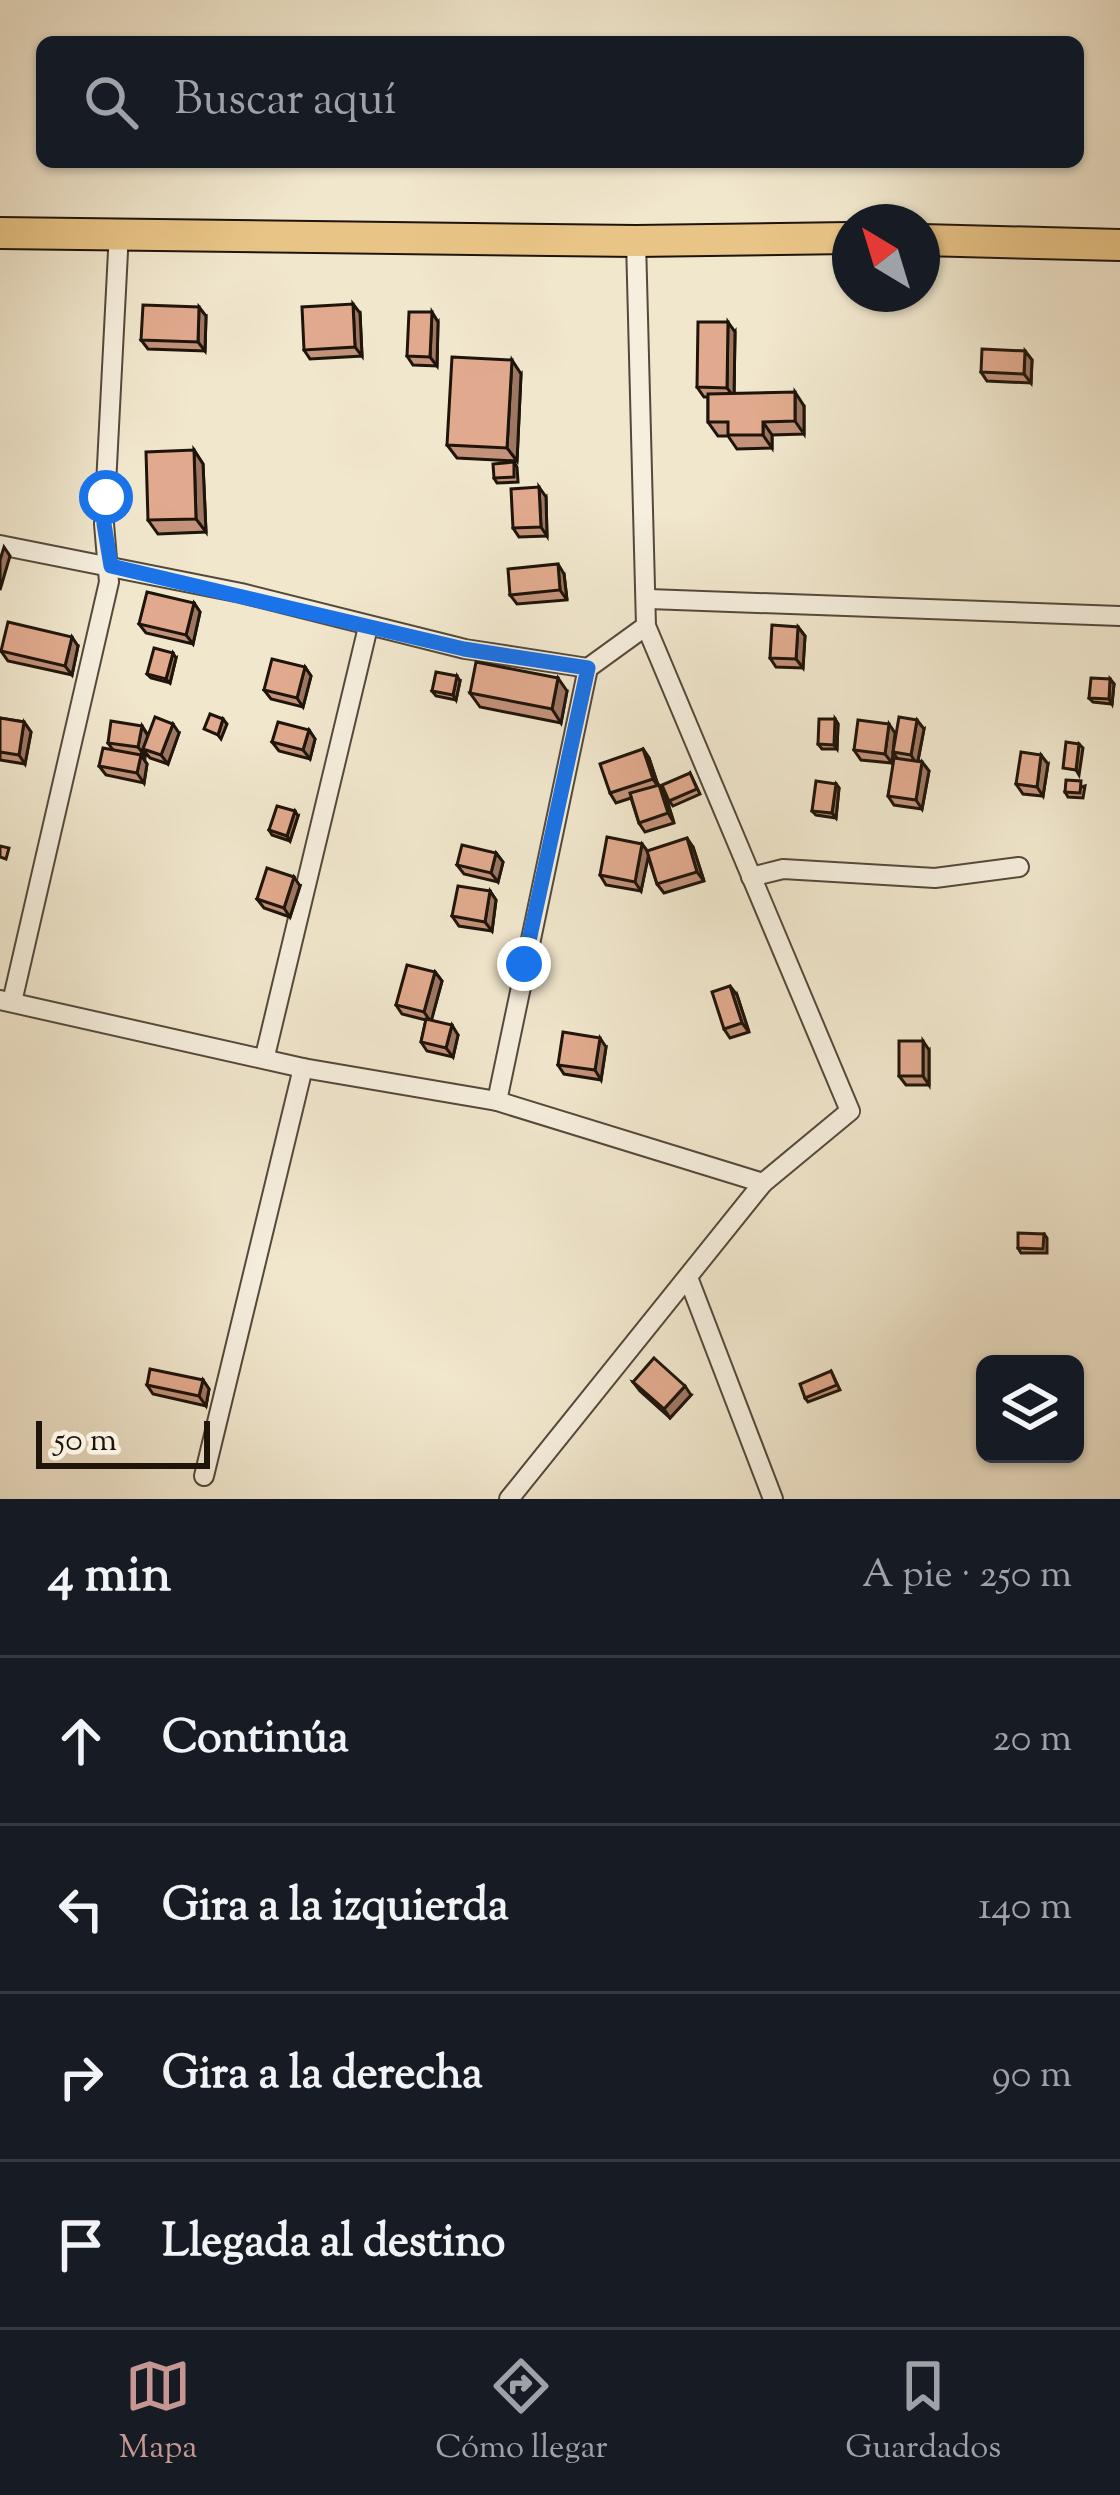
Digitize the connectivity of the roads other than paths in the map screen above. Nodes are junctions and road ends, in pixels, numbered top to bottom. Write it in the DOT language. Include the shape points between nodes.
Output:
graph roads {
  1 [pos="118,232"];
  2 [pos="0,233"];
  3 [pos="832,238"];
  4 [pos="940,240"];
  5 [pos="636,241"];
  6 [pos="1120,245"];
  7 [pos="0,545"];
  8 [pos="111,566"];
  9 [pos="649,599"];
  10 [pos="1120,616"];
  11 [pos="646,626"];
  12 [pos="368,627"];
  13 [pos="588,668"];
  14 [pos="1019,867"];
  15 [pos="751,877"];
  16 [pos="6,1001"];
  17 [pos="265,1056"];
  18 [pos="303,1067"];
  19 [pos="497,1101"];
  20 [pos="763,1183"];
  21 [pos="689,1280"];
  22 [pos="204,1477"];
  23 [pos="509,1499"];
  24 [pos="773,1499"];
  1 -- 2 [label="highway"];
  1 -- 5 [label="highway"];
  1 -- 8 [label="street" via="104,524"];
  3 -- 5 [label="highway"];
  4 -- 6 [label="highway"];
  5 -- 9 [label="street"];
  7 -- 8 [label="street"];
  8 -- 12 [label="street"];
  8 -- 16 [label="street"];
  9 -- 10 [label="street"];
  9 -- 11 [label="street"];
  11 -- 13 [label="street"];
  11 -- 15 [label="street"];
  12 -- 13 [label="street"];
  12 -- 17 [label="street"];
  13 -- 19 [label="street"];
  14 -- 15 [label="street" via="934,878 783,869"];
  15 -- 20 [label="street" via="850,1112"];
  16 -- 17 [label="street"];
  17 -- 18 [label="street"];
  18 -- 19 [label="street"];
  18 -- 22 [label="street"];
  19 -- 20 [label="street"];
  20 -- 21 [label="street"];
  21 -- 23 [label="street"];
  21 -- 24 [label="street"];
}
